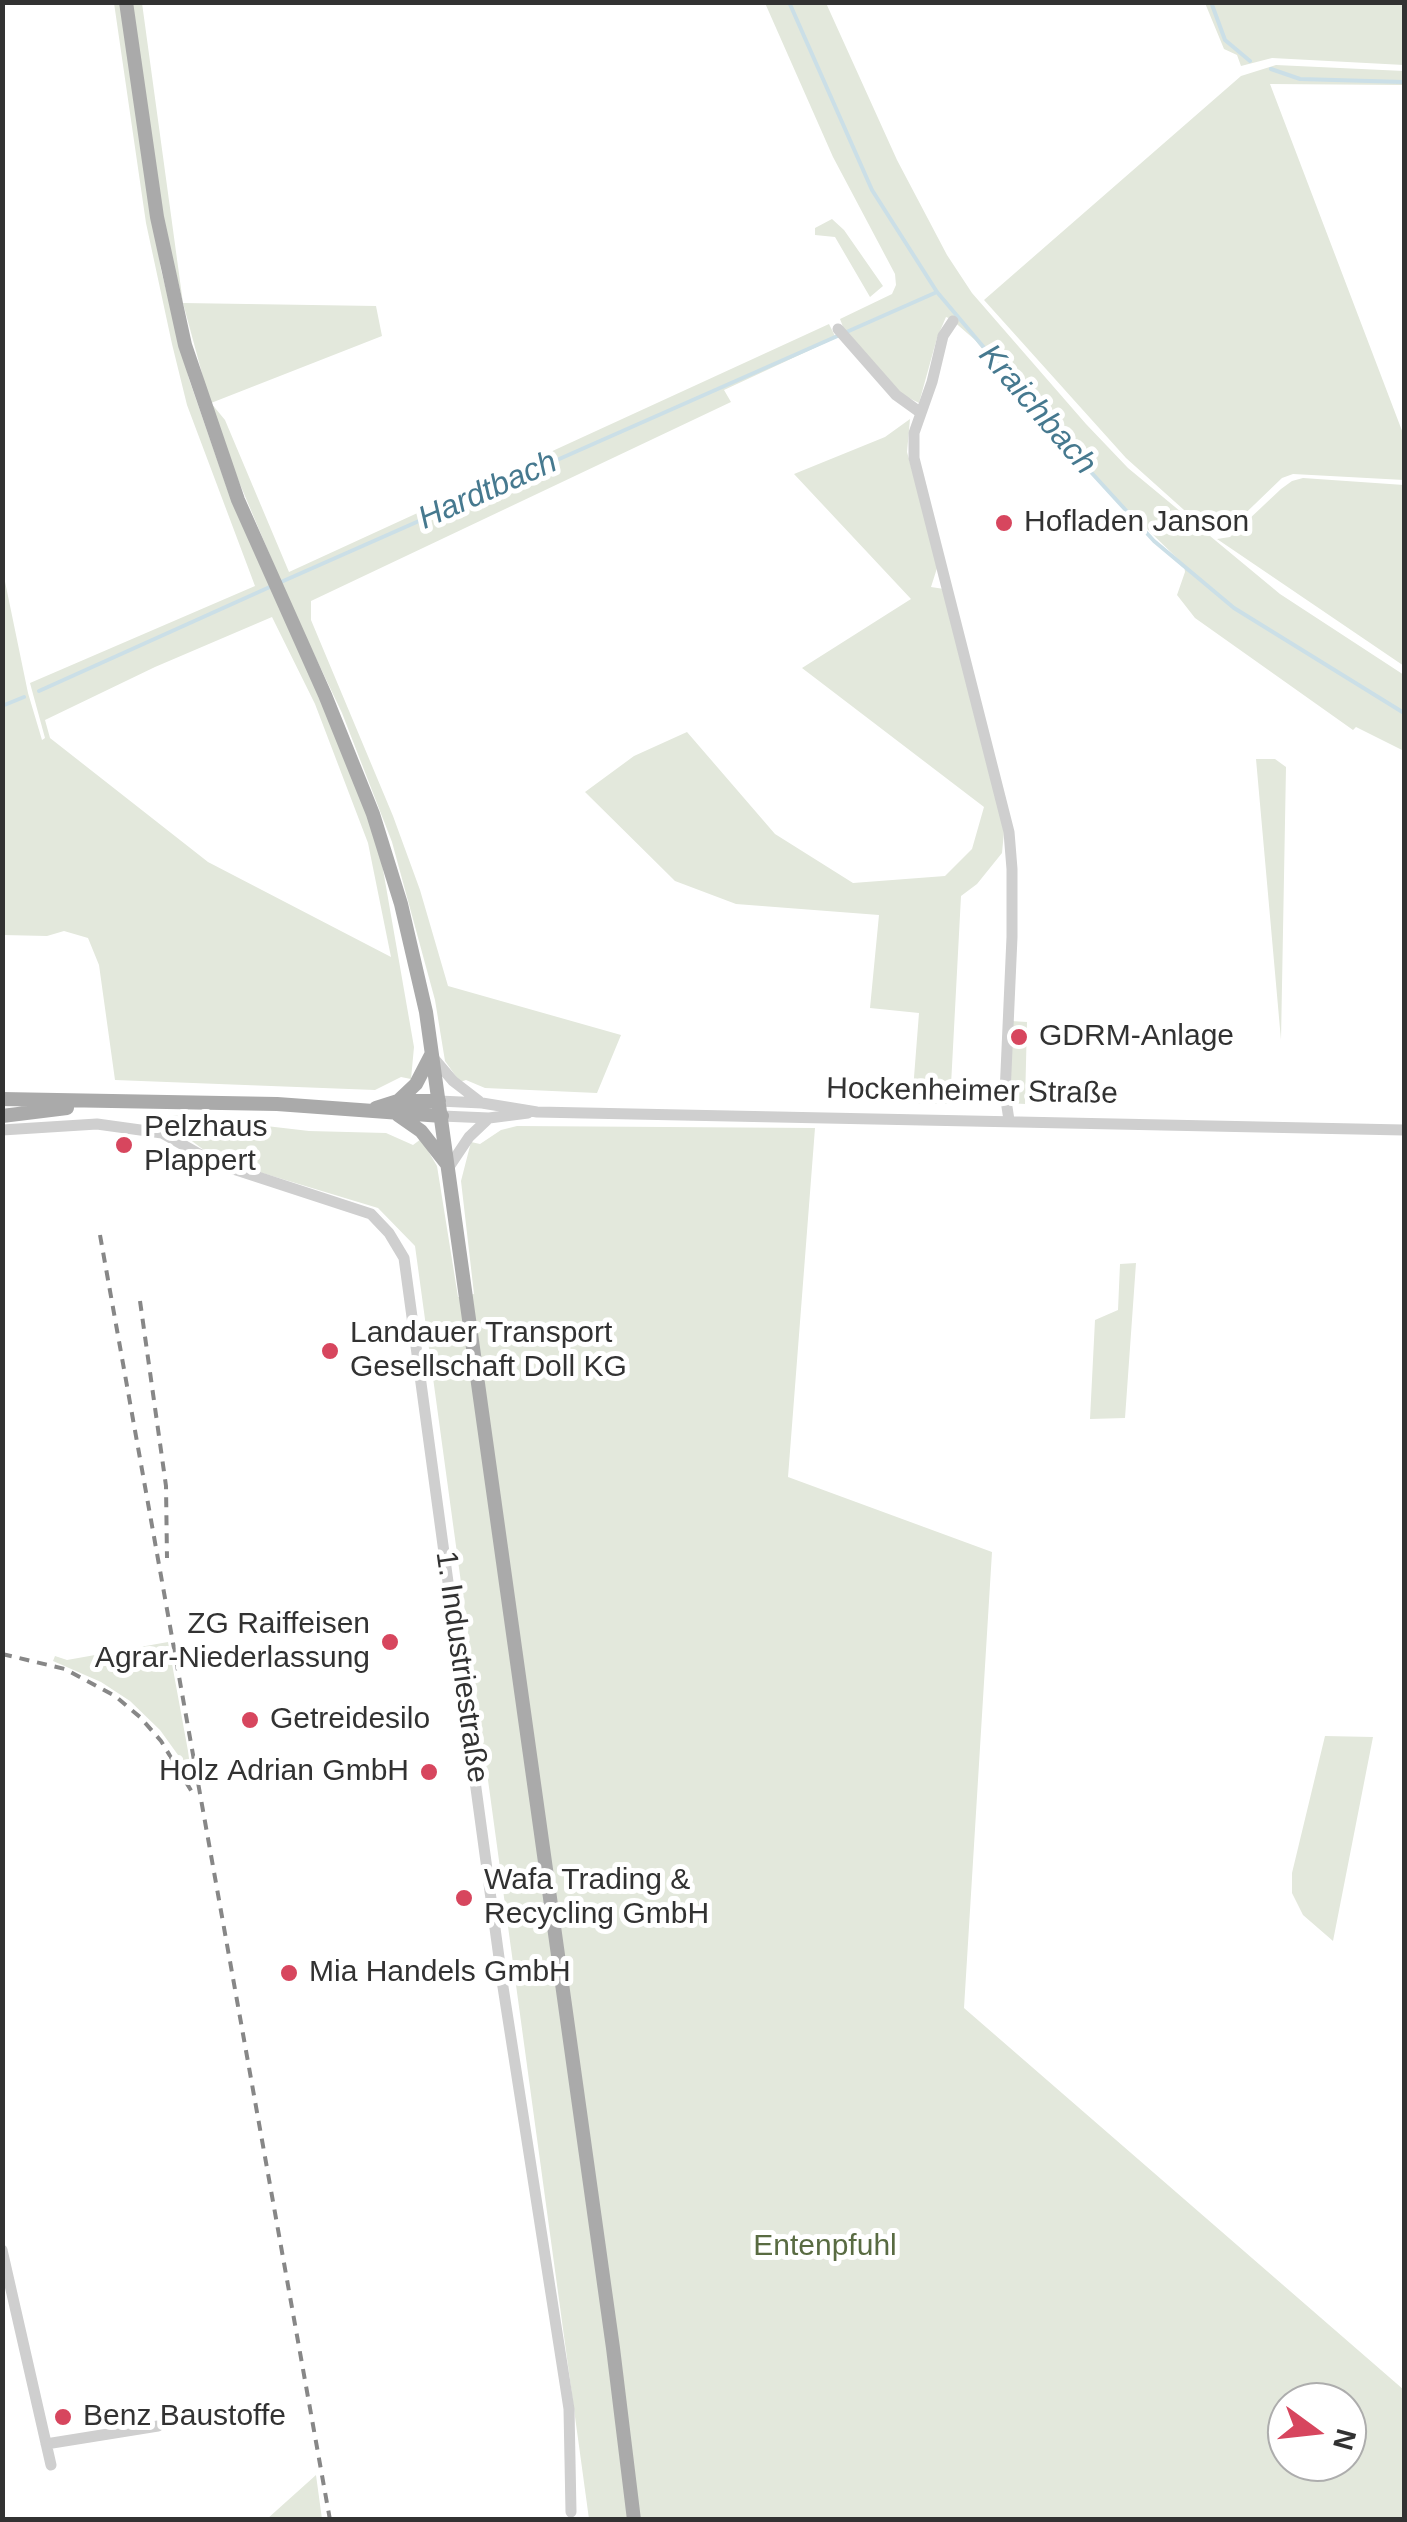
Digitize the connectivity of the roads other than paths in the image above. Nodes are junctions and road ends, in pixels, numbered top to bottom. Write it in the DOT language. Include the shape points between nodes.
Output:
graph roads {
  1 [pos="126,2"];
  2 [pos="953,321"];
  3 [pos="841,333"];
  4 [pos="921,412"];
  5 [pos="431,1055"];
  6 [pos="2,1100"];
  7 [pos="113,1101"];
  8 [pos="482,1103"];
  9 [pos="397,1108"];
  10 [pos="440,1109"];
  11 [pos="538,1112"];
  12 [pos="2,1116"];
  13 [pos="488,1118"];
  14 [pos="1008,1120"];
  15 [pos="2,1130"];
  16 [pos="1404,1130"];
  17 [pos="450,1168"];
  18 [pos="2,2250"];
  19 [pos="554,2308"];
  20 [pos="568,2310"];
  21 [pos="158,2426"];
  22 [pos="46,2444"];
  23 [pos="51,2465"];
  24 [pos="570,2512"];
  25 [pos="634,2520"];
  1 -- 5 [label="main road" via="173,298 216,438 387,857"];
  2 -- 4 [label="street"];
  3 -- 4 [label="street" via="896,396"];
  4 -- 14 [label="street" via="914,458 1009,832"];
  5 -- 8 [label="street"];
  5 -- 9 [label="main road"];
  5 -- 10 [label="main road"];
  6 -- 7 [label="main road"];
  7 -- 9 [label="main road, Hockenheimer Straße"];
  7 -- 12 [label="main road"];
  8 -- 10 [label="street, Hockenheimer Straße"];
  8 -- 11 [label="street, Hockenheimer Straße"];
  9 -- 10 [label="main road, Hockenheimer Straße"];
  9 -- 17 [label="main road"];
  10 -- 13 [label="street, Hockenheimer Straße"];
  10 -- 17 [label="main road"];
  11 -- 13 [label="street, Hockenheimer Straße"];
  11 -- 14 [label="street, Hockenheimer Straße"];
  13 -- 17 [label="street"];
  14 -- 16 [label="street, Hockenheimer Straße"];
  15 -- 19 [label="street, 1. Industriestraße" via="97,1124 162,1133 215,1163 371,1214 404,1258 503,1987"];
  17 -- 25 [label="main road"];
  18 -- 22 [label="street"];
  19 -- 20 [label="street"];
  19 -- 24 [label="street, 1. Industriestraße" via="569,2409"];
  21 -- 22 [label="street"];
  22 -- 23 [label="street"];
}
